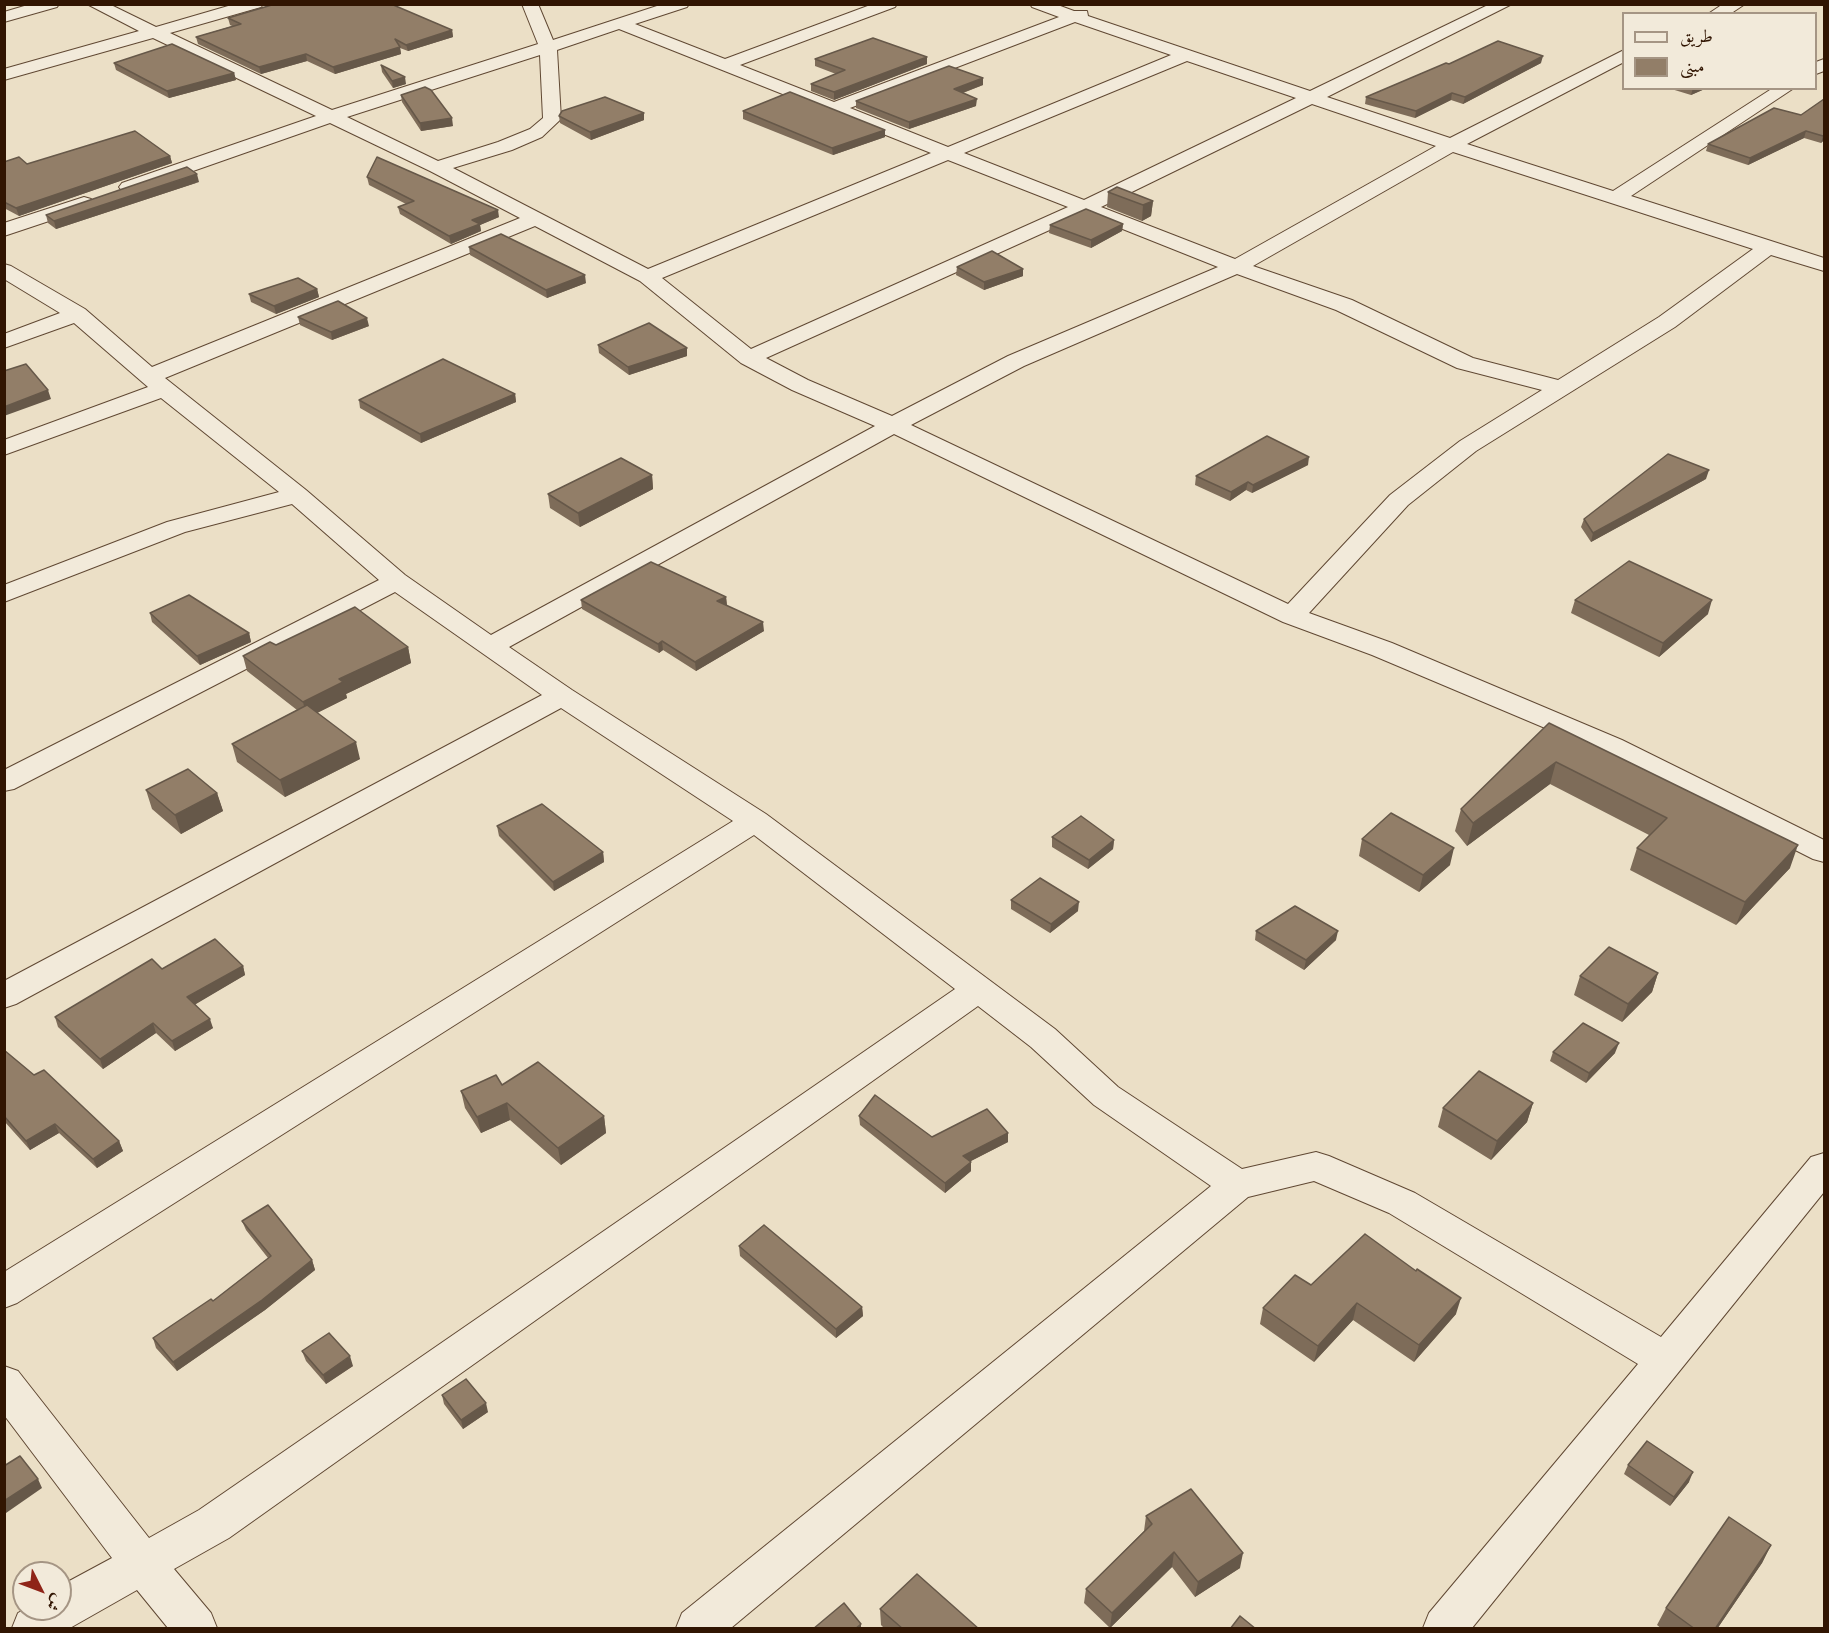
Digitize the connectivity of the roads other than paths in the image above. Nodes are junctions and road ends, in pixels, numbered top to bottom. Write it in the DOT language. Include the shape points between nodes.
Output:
graph roads {
  1 [pos="51,4"];
  2 [pos="95,4"];
  3 [pos="255,4"];
  4 [pos="530,4"];
  5 [pos="681,4"];
  6 [pos="889,4"];
  7 [pos="1038,4"];
  8 [pos="1100,4"];
  9 [pos="1504,4"];
  10 [pos="1737,4"];
  11 [pos="1720,12"];
  12 [pos="1075,16"];
  13 [pos="4,17"];
  14 [pos="620,24"];
  15 [pos="156,33"];
  16 [pos="548,48"];
  17 [pos="1189,54"];
  18 [pos="1622,56"];
  19 [pos="726,65"];
  20 [pos="4,75"];
  21 [pos="1783,90"];
  22 [pos="1312,97"];
  23 [pos="834,108"];
  24 [pos="330,117"];
  25 [pos="1451,145"];
  26 [pos="947,153"];
  27 [pos="436,166"];
  28 [pos="1615,198"];
  29 [pos="1085,207"];
  30 [pos="536,219"];
  31 [pos="4,231"];
  32 [pos="1768,247"];
  33 [pos="1824,265"];
  34 [pos="1236,267"];
  35 [pos="4,270"];
  36 [pos="647,278"];
  37 [pos="77,314"];
  38 [pos="4,342"];
  39 [pos="749,358"];
  40 [pos="157,382"];
  41 [pos="1560,388"];
  42 [pos="893,425"];
  43 [pos="4,448"];
  44 [pos="297,495"];
  45 [pos="396,581"];
  46 [pos="4,594"];
  47 [pos="1292,616"];
  48 [pos="490,646"];
  49 [pos="562,696"];
  50 [pos="4,782"];
  51 [pos="755,821"];
  52 [pos="1824,852"];
  53 [pos="977,990"];
  54 [pos="4,996"];
  55 [pos="1824,1167"];
  56 [pos="1237,1185"];
  57 [pos="4,1292"];
  58 [pos="1666,1360"];
  59 [pos="4,1383"];
  60 [pos="142,1563"];
  61 [pos="34,1629"];
  62 [pos="195,1629"];
  63 [pos="698,1629"];
  64 [pos="1445,1629"];
  1 -- 13 [label="street"];
  2 -- 15 [label="street"];
  3 -- 15 [label="street"];
  4 -- 16 [label="street"];
  5 -- 14 [label="street"];
  6 -- 19 [label="street"];
  7 -- 12 [label="street"];
  8 -- 12 [label="street"];
  9 -- 22 [label="street"];
  10 -- 11 [label="street"];
  12 -- 17 [label="street"];
  12 -- 23 [label="street"];
  14 -- 16 [label="street"];
  14 -- 19 [label="street"];
  15 -- 20 [label="street"];
  15 -- 24 [label="street"];
  16 -- 24 [label="street"];
  16 -- 27 [label="street" via="552,119 536,133 505,146"];
  17 -- 22 [label="street"];
  17 -- 26 [label="street"];
  18 -- 25 [label="street"];
  19 -- 23 [label="street"];
  21 -- 28 [label="street"];
  22 -- 25 [label="street"];
  22 -- 29 [label="street"];
  23 -- 26 [label="street"];
  24 -- 27 [label="street"];
  24 -- 31 [label="street"];
  25 -- 28 [label="street"];
  25 -- 34 [label="street"];
  26 -- 29 [label="street"];
  26 -- 36 [label="street"];
  27 -- 30 [label="street"];
  28 -- 32 [label="street"];
  29 -- 34 [label="street"];
  29 -- 39 [label="street"];
  30 -- 36 [label="street"];
  30 -- 40 [label="street"];
  32 -- 33 [label="street"];
  32 -- 41 [label="street" via="1667,322"];
  34 -- 41 [label="street" via="1344,305 1465,363"];
  34 -- 42 [label="street" via="1016,361"];
  35 -- 37 [label="street"];
  36 -- 39 [label="street"];
  37 -- 38 [label="street"];
  37 -- 40 [label="street"];
  39 -- 42 [label="street" via="800,386"];
  40 -- 43 [label="street"];
  40 -- 44 [label="street"];
  41 -- 47 [label="street" via="1468,446 1399,500"];
  42 -- 47 [label="street"];
  42 -- 48 [label="street"];
  44 -- 45 [label="street"];
  44 -- 46 [label="street" via="176,527"];
  45 -- 48 [label="street"];
  45 -- 50 [label="street"];
  47 -- 52 [label="street" via="1382,649 1612,746"];
  48 -- 49 [label="street"];
  49 -- 51 [label="street"];
  49 -- 54 [label="street"];
  51 -- 53 [label="street"];
  51 -- 57 [label="street"];
  53 -- 56 [label="street" via="1043,1038 1106,1096"];
  53 -- 60 [label="street" via="214,1524"];
  55 -- 58 [label="street"];
  56 -- 58 [label="street" via="1316,1166 1402,1203"];
  56 -- 63 [label="street"];
  58 -- 64 [label="street"];
  59 -- 60 [label="street"];
  60 -- 61 [label="street"];
  60 -- 62 [label="street"];
}
